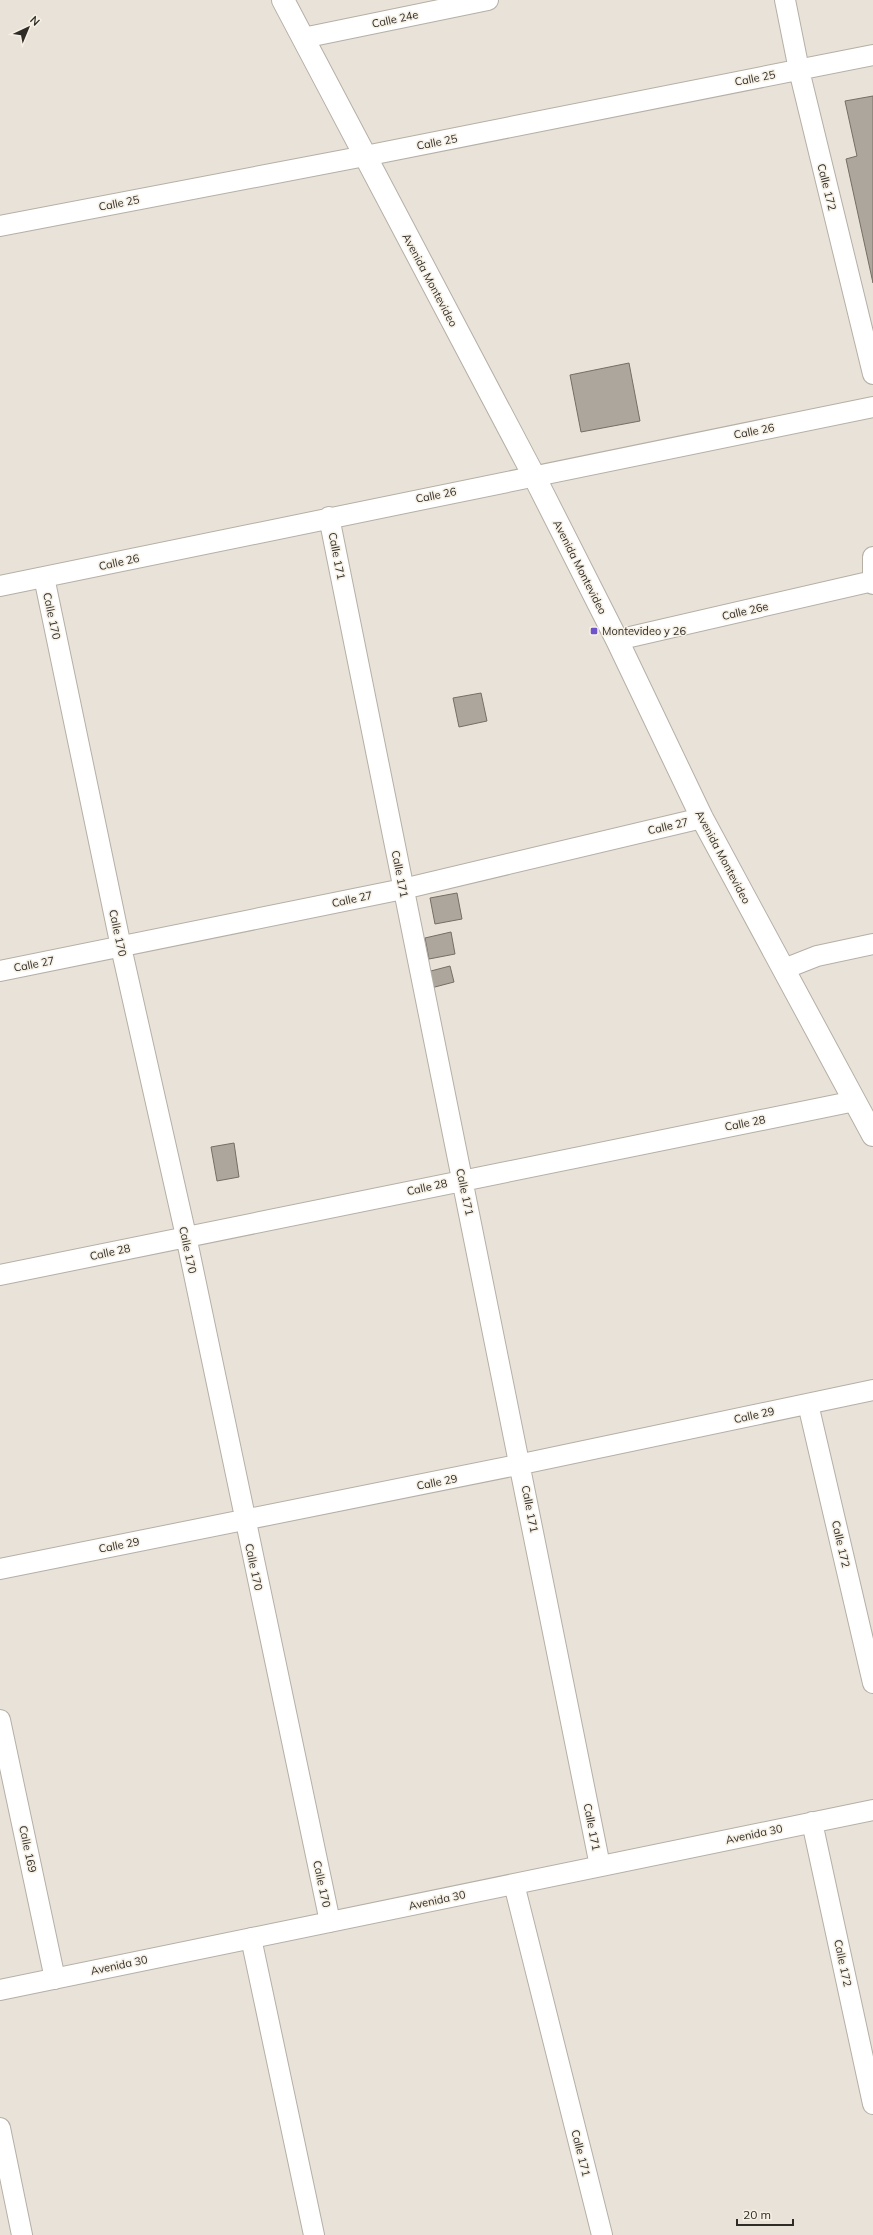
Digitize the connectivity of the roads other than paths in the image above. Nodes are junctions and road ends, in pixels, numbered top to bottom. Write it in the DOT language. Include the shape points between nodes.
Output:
graph roads {
  1 [pos="283,0"];
  2 [pos="488,0"];
  3 [pos="785,0"];
  4 [pos="303,38"];
  5 [pos="873,54"];
  6 [pos="799,70"];
  7 [pos="364,156"];
  8 [pos="0,226"];
  9 [pos="873,374"];
  10 [pos="873,407"];
  11 [pos="534,476"];
  12 [pos="329,517"];
  13 [pos="873,557"];
  14 [pos="44,577"];
  15 [pos="873,582"];
  16 [pos="0,586"];
  17 [pos="617,640"];
  18 [pos="702,818"];
  19 [pos="402,888"];
  20 [pos="873,944"];
  21 [pos="121,947"];
  22 [pos="784,969"];
  23 [pos="0,971"];
  24 [pos="855,1101"];
  25 [pos="873,1135"];
  26 [pos="462,1180"];
  27 [pos="186,1236"];
  28 [pos="0,1275"];
  29 [pos="873,1390"];
  30 [pos="808,1404"];
  31 [pos="522,1464"];
  32 [pos="244,1520"];
  33 [pos="0,1568"];
  34 [pos="873,1684"];
  35 [pos="0,1720"];
  36 [pos="873,1810"];
  37 [pos="812,1822"];
  38 [pos="600,1866"];
  39 [pos="514,1884"];
  40 [pos="330,1922"];
  41 [pos="251,1938"];
  42 [pos="55,1979"];
  43 [pos="0,1990"];
  44 [pos="873,2104"];
  45 [pos="0,2128"];
  46 [pos="22,2235"];
  47 [pos="314,2235"];
  48 [pos="602,2235"];
  1 -- 4 [label="main road, Avenida Montevideo"];
  2 -- 4 [label="street, Calle 24e"];
  3 -- 6 [label="street, Calle 172"];
  4 -- 7 [label="main road, Avenida Montevideo"];
  5 -- 6 [label="street, Calle 25"];
  6 -- 7 [label="street, Calle 25"];
  6 -- 9 [label="street, Calle 172"];
  7 -- 8 [label="street, Calle 25"];
  7 -- 11 [label="main road, Avenida Montevideo"];
  10 -- 11 [label="street, Calle 26"];
  11 -- 12 [label="street, Calle 26"];
  11 -- 17 [label="main road, Avenida Montevideo"];
  12 -- 14 [label="street, Calle 26"];
  12 -- 19 [label="street, Calle 171"];
  13 -- 15 [label="street"];
  14 -- 16 [label="street, Calle 26"];
  14 -- 21 [label="street, Calle 170"];
  15 -- 17 [label="street, Calle 26e"];
  17 -- 18 [label="main road, Avenida Montevideo"];
  18 -- 19 [label="street, Calle 27"];
  18 -- 22 [label="main road, Avenida Montevideo"];
  19 -- 21 [label="street, Calle 27"];
  19 -- 26 [label="street, Calle 171"];
  20 -- 22 [label="street" via="817,956"];
  21 -- 23 [label="street, Calle 27"];
  21 -- 27 [label="street, Calle 170"];
  22 -- 24 [label="main road, Avenida Montevideo"];
  24 -- 25 [label="main road, Avenida Montevideo"];
  24 -- 26 [label="street, Calle 28"];
  26 -- 27 [label="street, Calle 28"];
  26 -- 31 [label="street, Calle 171"];
  27 -- 28 [label="street, Calle 28"];
  27 -- 32 [label="street, Calle 170"];
  29 -- 30 [label="street, Calle 29"];
  30 -- 31 [label="street, Calle 29"];
  30 -- 34 [label="street, Calle 172"];
  31 -- 32 [label="street, Calle 29"];
  31 -- 38 [label="street, Calle 171"];
  32 -- 33 [label="street, Calle 29"];
  32 -- 40 [label="street, Calle 170"];
  35 -- 42 [label="street, Calle 169"];
  36 -- 37 [label="street, Avenida 30"];
  37 -- 38 [label="street, Avenida 30"];
  37 -- 44 [label="street, Calle 172"];
  38 -- 39 [label="street, Avenida 30"];
  39 -- 40 [label="street, Avenida 30"];
  39 -- 48 [label="street, Calle 171"];
  40 -- 41 [label="street, Avenida 30"];
  41 -- 42 [label="street, Avenida 30"];
  41 -- 47 [label="street"];
  42 -- 43 [label="street, Avenida 30"];
  45 -- 46 [label="street"];
}
